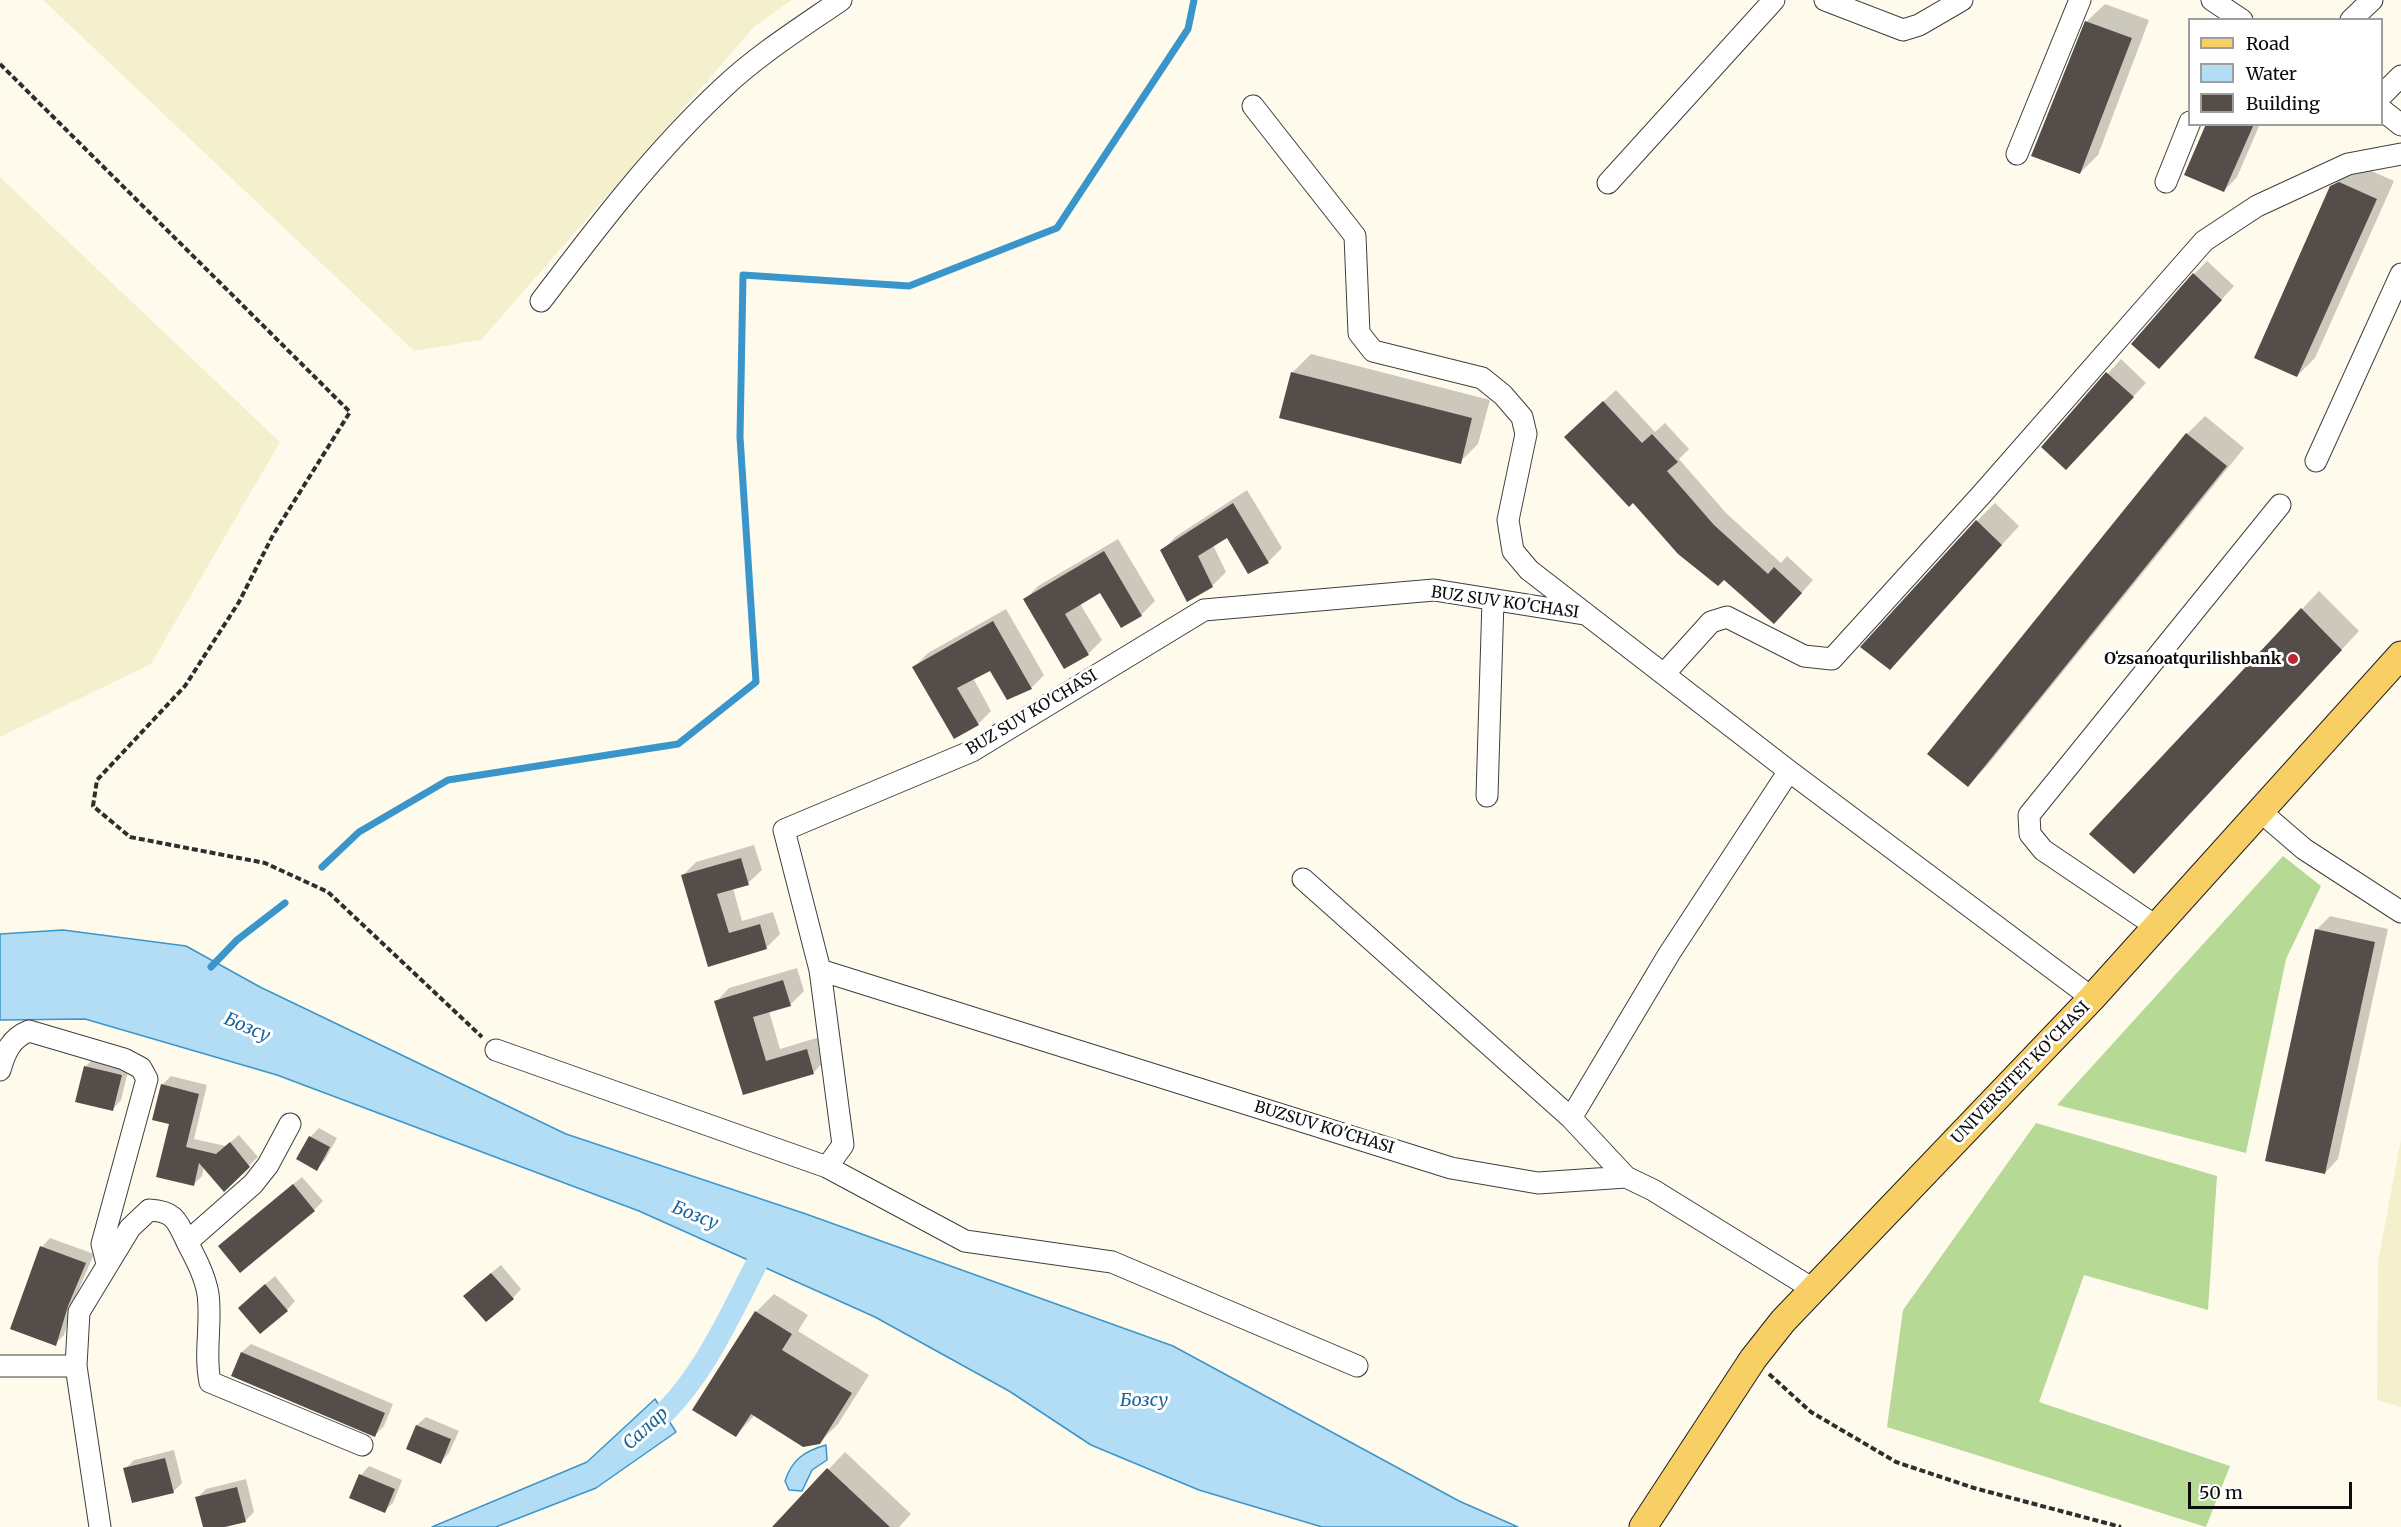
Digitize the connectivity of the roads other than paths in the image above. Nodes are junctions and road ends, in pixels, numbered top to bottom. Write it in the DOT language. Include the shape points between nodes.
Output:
graph roads {
  1 [pos="841,0"];
  2 [pos="1774,0"];
  3 [pos="1825,0"];
  4 [pos="1962,0"];
  5 [pos="2080,0"];
  6 [pos="2212,0"];
  7 [pos="2372,0"];
  8 [pos="2235,18"];
  9 [pos="2353,18"];
  10 [pos="2401,76"];
  11 [pos="2383,94"];
  12 [pos="1253,106"];
  13 [pos="2383,111"];
  14 [pos="2401,125"];
  15 [pos="2188,126"];
  16 [pos="2017,154"];
  17 [pos="2401,154"];
  18 [pos="2166,182"];
  19 [pos="1608,183"];
  20 [pos="2401,274"];
  21 [pos="541,301"];
  22 [pos="2316,461"];
  23 [pos="2280,505"];
  24 [pos="1493,600"];
  25 [pos="1588,615"];
  26 [pos="2401,655"];
  27 [pos="1664,674"];
  28 [pos="1789,771"];
  29 [pos="1487,796"];
  30 [pos="2262,812"];
  31 [pos="1304,879"];
  32 [pos="2401,912"];
  33 [pos="2157,927"];
  34 [pos="820,970"];
  35 [pos="2092,998"];
  36 [pos="496,1050"];
  37 [pos="0,1070"];
  38 [pos="1571,1118"];
  39 [pos="290,1124"];
  40 [pos="827,1167"];
  41 [pos="1626,1177"];
  42 [pos="187,1242"];
  43 [pos="107,1264"];
  44 [pos="1813,1289"];
  45 [pos="0,1366"];
  46 [pos="76,1366"];
  47 [pos="1357,1366"];
  48 [pos="362,1445"];
  49 [pos="100,1527"];
  50 [pos="1643,1527"];
  1 -- 21 [label="street" via="726,85 676,134"];
  2 -- 19 [label="street"];
  3 -- 4 [label="street" via="1903,30 1919,26"];
  5 -- 16 [label="street"];
  6 -- 8 [label="street"];
  7 -- 9 [label="street"];
  10 -- 11 [label="street"];
  12 -- 25 [label="street" via="1355,236 1359,333 1373,351 1482,378 1522,417 1526,434 1508,520 1513,551 1529,570"];
  13 -- 14 [label="street"];
  15 -- 18 [label="street"];
  17 -- 27 [label="street" via="2348,164 2257,206 2204,241 1832,658 1804,656 1727,617 1711,622"];
  20 -- 22 [label="street"];
  23 -- 33 [label="street" via="2029,815 2030,834 2043,850"];
  24 -- 25 [label="street, BUZ SUV KO'CHASI"];
  24 -- 29 [label="street"];
  24 -- 34 [label="street, BUZ SUV KO'CHASI" via="1434,590 1204,610 972,751 784,830"];
  25 -- 27 [label="street"];
  26 -- 30 [label="main road, UNIVERSITET KO'CHASI"];
  27 -- 28 [label="street"];
  28 -- 35 [label="street"];
  28 -- 38 [label="street" via="1669,954"];
  30 -- 32 [label="street" via="2304,849"];
  30 -- 33 [label="main road, UNIVERSITET KO'CHASI"];
  31 -- 38 [label="street"];
  33 -- 35 [label="main road, UNIVERSITET KO'CHASI"];
  34 -- 40 [label="street, BUZ SUV KO'CHASI" via="843,1145"];
  34 -- 41 [label="street, BUZSUV KO'CHASI" via="1451,1168 1538,1183"];
  35 -- 44 [label="main road, UNIVERSITET KO'CHASI"];
  36 -- 40 [label="street"];
  37 -- 43 [label="street" via="5,1052 19,1035 29,1031 124,1059 141,1068 147,1079 102,1245"];
  38 -- 41 [label="street"];
  39 -- 42 [label="street" via="253,1184"];
  40 -- 47 [label="street" via="965,1240 1112,1262"];
  41 -- 44 [label="street, BUZSUV KO'CHASI"];
  42 -- 43 [label="street" via="175,1217 149,1210 130,1227"];
  42 -- 48 [label="street" via="204,1276 208,1296 210,1382"];
  43 -- 46 [label="street" via="79,1312"];
  44 -- 50 [label="main road, UNIVERSITET KO'CHASI" via="1753,1359"];
  45 -- 46 [label="street"];
  46 -- 49 [label="street"];
}
